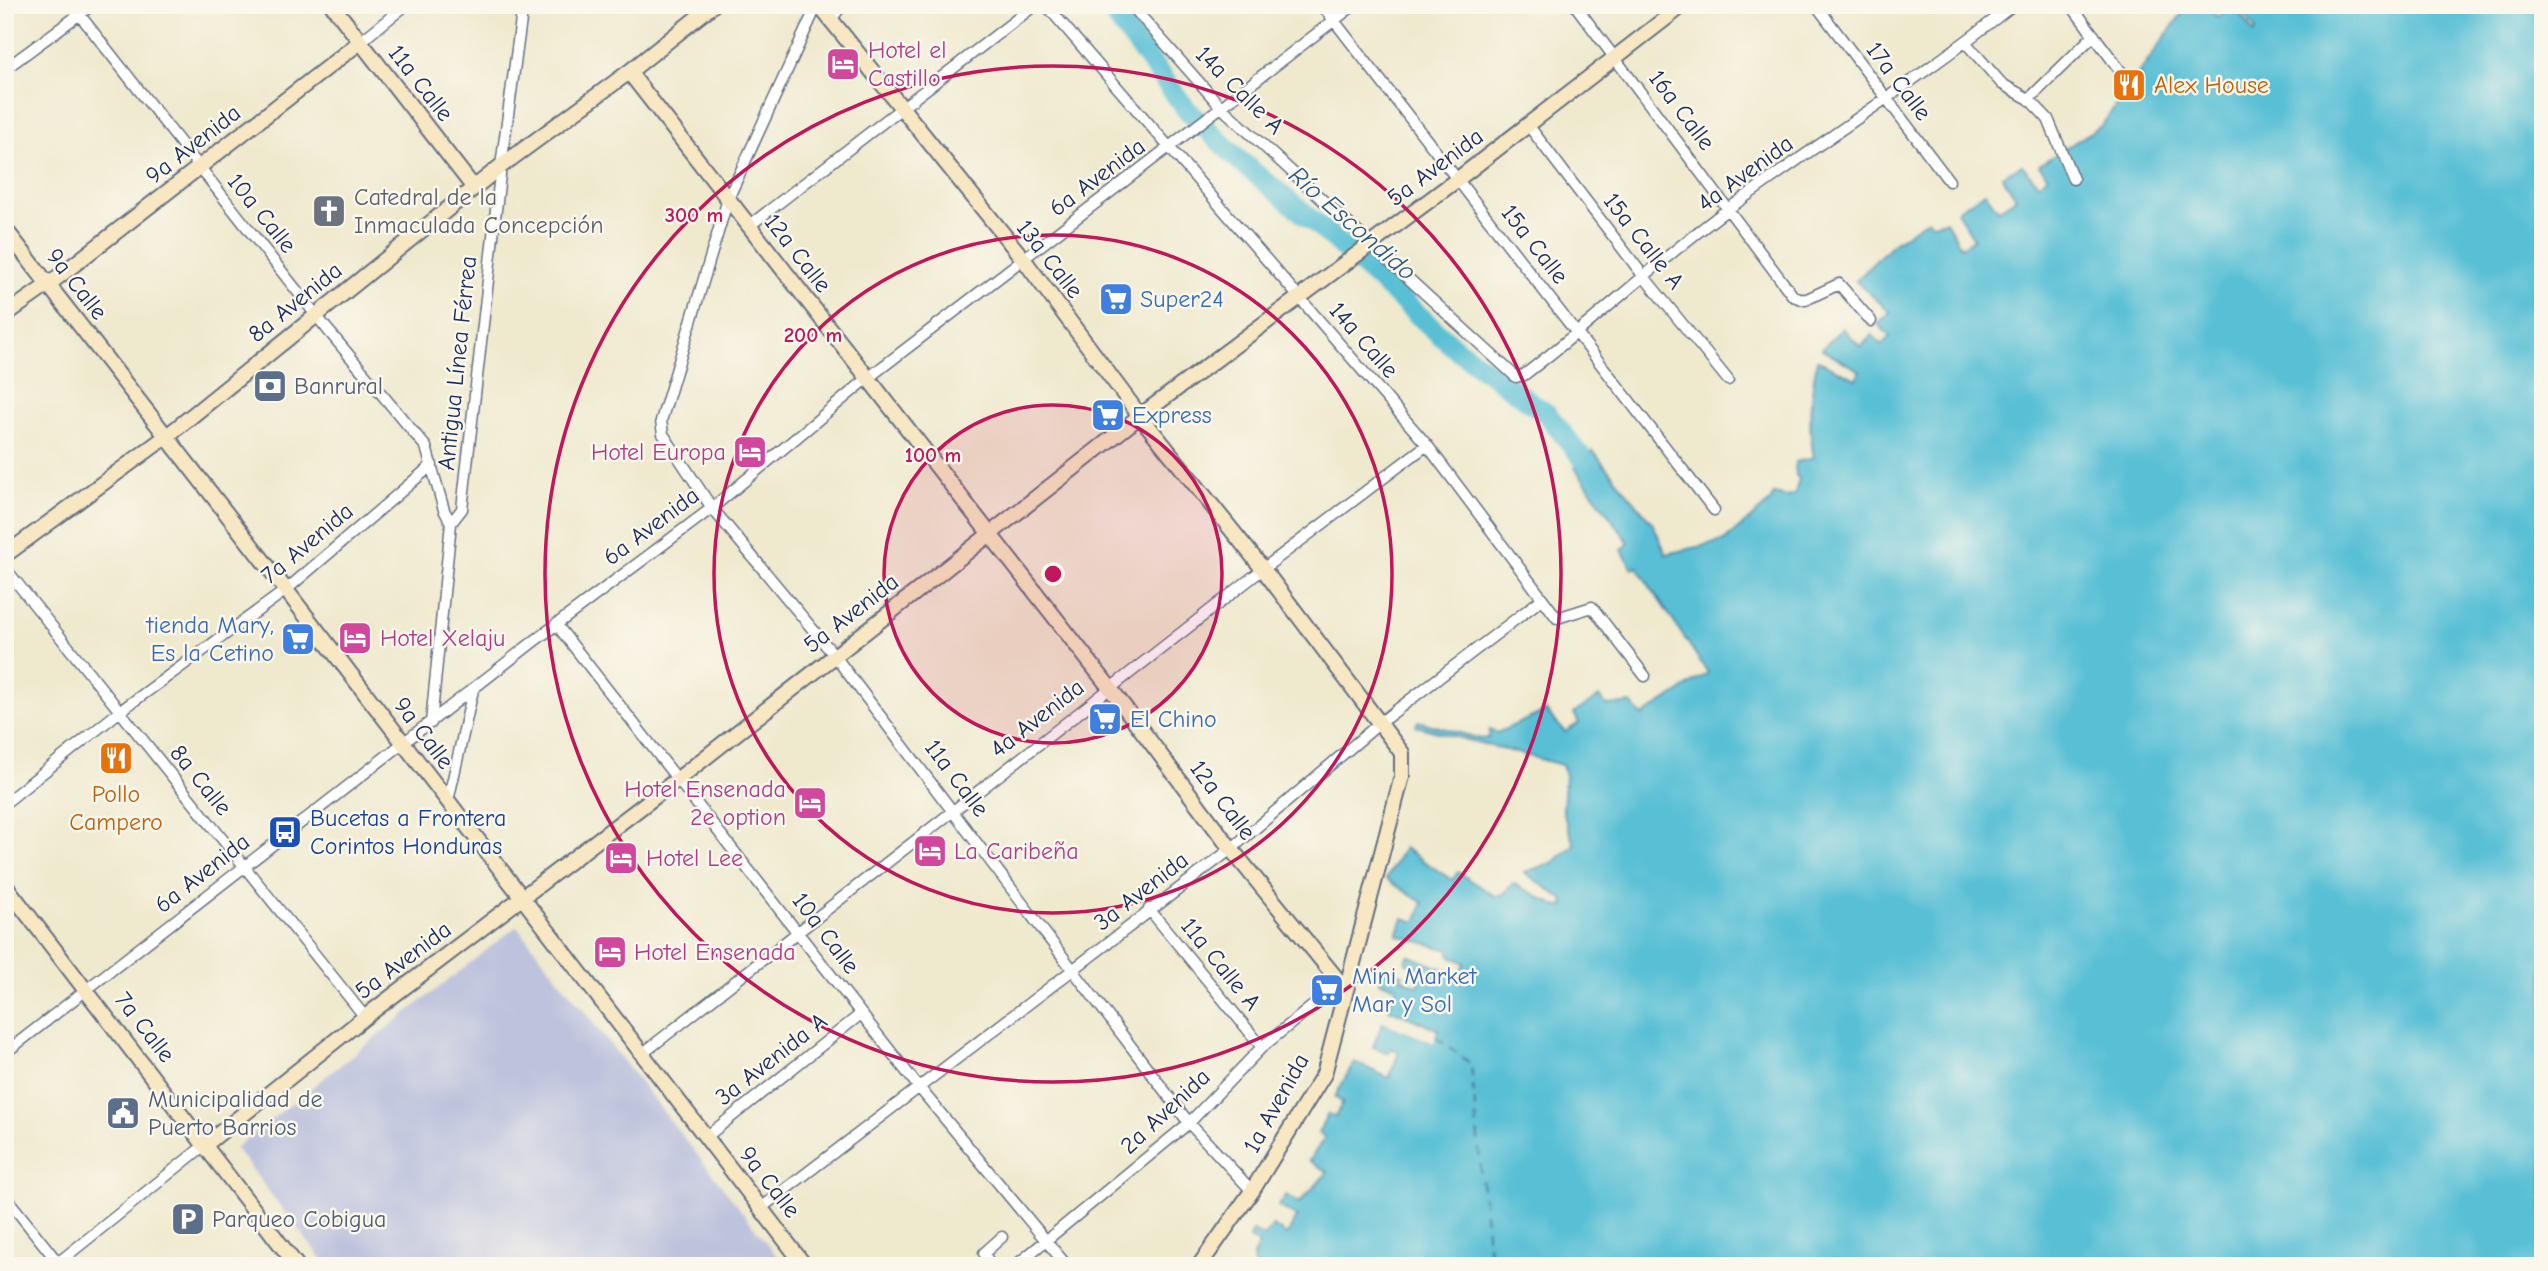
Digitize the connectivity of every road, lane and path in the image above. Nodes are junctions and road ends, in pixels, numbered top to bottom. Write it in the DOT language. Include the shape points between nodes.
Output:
graph roads {
  1 [pos="72,5"];
  2 [pos="92,5"];
  3 [pos="331,5"];
  4 [pos="405,5"];
  5 [pos="523,5"];
  6 [pos="713,5"];
  7 [pos="818,5"];
  8 [pos="842,5"];
  9 [pos="1035,5"];
  10 [pos="1046,5"];
  11 [pos="1131,5"];
  12 [pos="1322,5"];
  13 [pos="1354,5"];
  14 [pos="1575,5"];
  15 [pos="1683,5"];
  16 [pos="1816,5"];
  17 [pos="2013,5"];
  18 [pos="2071,5"];
  19 [pos="80,16"];
  20 [pos="1334,20"];
  21 [pos="830,21"];
  22 [pos="2094,35"];
  23 [pos="360,42"];
  24 [pos="1966,43"];
  25 [pos="1616,57"];
  26 [pos="5,69"];
  27 [pos="629,72"];
  28 [pos="2122,73"];
  29 [pos="2029,99"];
  30 [pos="1886,100"];
  31 [pos="1220,108"];
  32 [pos="900,111"];
  33 [pos="1528,125"];
  34 [pos="1175,144"];
  35 [pos="500,166"];
  36 [pos="200,169"];
  37 [pos="1458,179"];
  38 [pos="2073,179"];
  39 [pos="1949,181"];
  40 [pos="474,188"];
  41 [pos="728,199"];
  42 [pos="1729,208"];
  43 [pos="749,226"];
  44 [pos="5,229"];
  45 [pos="1367,246"];
  46 [pos="1024,260"];
  47 [pos="1645,278"];
  48 [pos="49,284"];
  49 [pos="1299,297"];
  50 [pos="315,314"];
  51 [pos="5,315"];
  52 [pos="1871,321"];
  53 [pos="1578,333"];
  54 [pos="1508,372"];
  55 [pos="868,378"];
  56 [pos="1728,380"];
  57 [pos="1140,416"];
  58 [pos="167,436"];
  59 [pos="1427,445"];
  60 [pos="432,465"];
  61 [pos="712,508"];
  62 [pos="1714,510"];
  63 [pos="451,523"];
  64 [pos="990,535"];
  65 [pos="5,555"];
  66 [pos="5,568"];
  67 [pos="1263,569"];
  68 [pos="286,590"];
  69 [pos="1542,599"];
  70 [pos="556,624"];
  71 [pos="834,655"];
  72 [pos="1645,676"];
  73 [pos="1110,688"];
  74 [pos="473,690"];
  75 [pos="119,712"];
  76 [pos="1381,722"];
  77 [pos="431,723"];
  78 [pos="1397,743"];
  79 [pos="404,744"];
  80 [pos="678,779"];
  81 [pos="447,801"];
  82 [pos="5,803"];
  83 [pos="953,811"];
  84 [pos="1231,849"];
  85 [pos="243,866"];
  86 [pos="5,885"];
  87 [pos="522,898"];
  88 [pos="1149,909"];
  89 [pos="799,931"];
  90 [pos="1074,971"];
  91 [pos="1343,987"];
  92 [pos="88,991"];
  93 [pos="861,1014"];
  94 [pos="365,1017"];
  95 [pos="1262,1047"];
  96 [pos="5,1054"];
  97 [pos="642,1054"];
  98 [pos="917,1085"];
  99 [pos="1189,1123"];
  100 [pos="706,1137"];
  101 [pos="206,1144"];
  102 [pos="1252,1191"];
  103 [pos="5,1196"];
  104 [pos="761,1208"];
  105 [pos="1002,1237"];
  106 [pos="1046,1241"];
  107 [pos="58,1265"];
  108 [pos="297,1266"];
  109 [pos="805,1266"];
  110 [pos="991,1266"];
  111 [pos="1015,1266"];
  112 [pos="1067,1266"];
  113 [pos="1199,1266"];
  1 -- 19 [label="street, 10a Calle"];
  2 -- 19 [label="street"];
  3 -- 23 [label="street, 11a Calle"];
  4 -- 23 [label="street, 9a Avenida"];
  5 -- 35 [label="street, Antigua Línea Férrea"];
  6 -- 27 [label="street, 8a Avenida"];
  7 -- 21 [label="street, 13a Calle"];
  7 -- 41 [label="street"];
  8 -- 21 [label="street"];
  9 -- 32 [label="street"];
  10 -- 34 [label="street, 14a Calle"];
  11 -- 31 [label="street, 14a Calle A"];
  12 -- 20 [label="street, 15a Calle"];
  13 -- 20 [label="street, 6a Avenida"];
  14 -- 25 [label="street, 16a Calle"];
  15 -- 25 [label="street, 5a Avenida"];
  16 -- 30 [label="street, 17a Calle"];
  17 -- 24 [label="street, 4a Avenida"];
  18 -- 22 [label="street"];
  19 -- 26 [label="street"];
  19 -- 36 [label="street, 10a Calle"];
  20 -- 31 [label="street, 6a Avenida"];
  20 -- 37 [label="street, 15a Calle"];
  21 -- 32 [label="street, 13a Calle"];
  22 -- 28 [label="street"];
  22 -- 29 [label="street"];
  23 -- 36 [label="street, 9a Avenida"];
  23 -- 40 [label="street, 11a Calle"];
  24 -- 29 [label="street" via="2002,84"];
  24 -- 30 [label="street, 4a Avenida"];
  25 -- 33 [label="street, 5a Avenida"];
  25 -- 42 [label="street, 16a Calle"];
  27 -- 35 [label="street, 8a Avenida"];
  27 -- 41 [label="street, 12a Calle"];
  29 -- 38 [label="street" via="2053,127"];
  30 -- 39 [label="street, 17a Calle"];
  30 -- 42 [label="street, 4a Avenida"];
  31 -- 34 [label="street, 6a Avenida"];
  31 -- 45 [label="street, 14a Calle A"];
  32 -- 43 [label="street"];
  32 -- 46 [label="street, 13a Calle"];
  33 -- 37 [label="street, 5a Avenida"];
  33 -- 47 [label="street, 15a Calle A"];
  34 -- 46 [label="street, 6a Avenida"];
  34 -- 49 [label="street, 14a Calle"];
  35 -- 40 [label="street, 8a Avenida"];
  35 -- 63 [label="street, Antigua Línea Férrea" via="462,509"];
  36 -- 48 [label="street, 9a Avenida"];
  36 -- 50 [label="street, 10a Calle"];
  37 -- 45 [label="street, 5a Avenida"];
  37 -- 53 [label="street, 15a Calle"];
  40 -- 50 [label="street, 8a Avenida"];
  41 -- 43 [label="street, 12a Calle"];
  41 -- 61 [label="street, 11a Calle" via="661,421 667,441"];
  42 -- 47 [label="street, 4a Avenida"];
  42 -- 52 [label="street, 16a Calle" via="1793,296 1805,300 1839,284"];
  43 -- 55 [label="street, 12a Calle"];
  44 -- 48 [label="street, 9a Calle"];
  45 -- 49 [label="street, 5a Avenida"];
  45 -- 54 [label="street, 14a Calle A"];
  46 -- 55 [label="street, 6a Avenida"];
  46 -- 57 [label="street, 13a Calle"];
  47 -- 53 [label="street, 4a Avenida"];
  47 -- 56 [label="street, 15a Calle A"];
  48 -- 51 [label="street, 9a Avenida"];
  48 -- 58 [label="street, 9a Calle"];
  49 -- 57 [label="street, 5a Avenida"];
  49 -- 59 [label="street, 14a Calle"];
  50 -- 58 [label="street, 8a Avenida"];
  50 -- 60 [label="street, 10a Calle" via="426,447"];
  53 -- 54 [label="street, 4a Avenida" via="1524,375"];
  53 -- 62 [label="street, 15a Calle"];
  55 -- 61 [label="street, 6a Avenida"];
  55 -- 64 [label="street, 12a Calle"];
  57 -- 64 [label="street, 5a Avenida"];
  57 -- 67 [label="street, 13a Calle"];
  58 -- 65 [label="street, 8a Avenida"];
  58 -- 68 [label="street, 9a Calle"];
  59 -- 67 [label="street, 4a Avenida"];
  59 -- 69 [label="street, 14a Calle"];
  60 -- 63 [label="street, 10a Calle"];
  60 -- 68 [label="street, 7a Avenida"];
  61 -- 70 [label="street, 6a Avenida"];
  61 -- 71 [label="street, 11a Calle"];
  63 -- 77 [label="street, Antigua Línea Férrea"];
  64 -- 71 [label="street, 5a Avenida"];
  64 -- 73 [label="street, 12a Calle"];
  66 -- 75 [label="street, 8a Calle"];
  67 -- 73 [label="street, 4a Avenida"];
  67 -- 76 [label="street, 13a Calle"];
  68 -- 75 [label="street, 7a Avenida"];
  68 -- 79 [label="street, 9a Calle"];
  69 -- 72 [label="street, 14a Calle" via="1557,618 1592,607"];
  69 -- 76 [label="street, 3a Avenida"];
  70 -- 74 [label="street, 6a Avenida"];
  70 -- 80 [label="street, 10a Calle"];
  71 -- 80 [label="street, 5a Avenida"];
  71 -- 83 [label="street, 11a Calle"];
  73 -- 83 [label="street, 4a Avenida"];
  73 -- 84 [label="street, 12a Calle"];
  74 -- 77 [label="street, 6a Avenida"];
  74 -- 81 [label="street"];
  75 -- 82 [label="street, 7a Avenida"];
  75 -- 85 [label="street, 8a Calle"];
  76 -- 78 [label="street, 13a Calle"];
  76 -- 84 [label="street, 3a Avenida"];
  77 -- 79 [label="street, 6a Avenida"];
  78 -- 91 [label="street, 1a Avenida" via="1402,752 1402,776"];
  79 -- 81 [label="street, 9a Calle"];
  79 -- 85 [label="street, 6a Avenida"];
  80 -- 87 [label="street, 5a Avenida"];
  80 -- 89 [label="street, 10a Calle"];
  81 -- 87 [label="street, 9a Calle"];
  83 -- 89 [label="street, 4a Avenida"];
  83 -- 90 [label="street, 11a Calle"];
  84 -- 88 [label="street, 3a Avenida"];
  84 -- 91 [label="street, 12a Calle"];
  85 -- 92 [label="street, 6a Avenida"];
  85 -- 94 [label="street, 8a Calle"];
  86 -- 92 [label="street, 7a Calle"];
  87 -- 94 [label="street, 5a Avenida"];
  87 -- 97 [label="street, 9a Calle"];
  88 -- 90 [label="street, 3a Avenida"];
  88 -- 95 [label="street, 11a Calle A"];
  89 -- 93 [label="street, 10a Calle"];
  89 -- 97 [label="street, 4a Avenida"];
  90 -- 98 [label="street, 3a Avenida"];
  90 -- 99 [label="street, 11a Calle"];
  91 -- 95 [label="street, 2a Avenida"];
  91 -- 102 [label="street, 1a Avenida" via="1324,1074"];
  92 -- 96 [label="street, 6a Avenida"];
  92 -- 101 [label="street, 7a Calle"];
  93 -- 98 [label="street, 10a Calle"];
  93 -- 100 [label="street, 3a Avenida A"];
  94 -- 101 [label="street, 5a Avenida"];
  95 -- 99 [label="street, 2a Avenida"];
  97 -- 100 [label="street, 9a Calle"];
  98 -- 104 [label="street, 3a Avenida"];
  98 -- 106 [label="street, 10a Calle"];
  99 -- 102 [label="street, 11a Calle"];
  99 -- 106 [label="street, 2a Avenida"];
  100 -- 104 [label="street, 9a Calle"];
  101 -- 107 [label="street, 5a Avenida"];
  101 -- 108 [label="street, 7a Calle"];
  102 -- 113 [label="street, 1a Avenida"];
  103 -- 107 [label="street"];
  104 -- 109 [label="street, 9a Calle"];
  105 -- 110 [label="street" via="984,1253"];
  106 -- 111 [label="street, 2a Avenida"];
  106 -- 112 [label="street, 10a Calle"];
}
